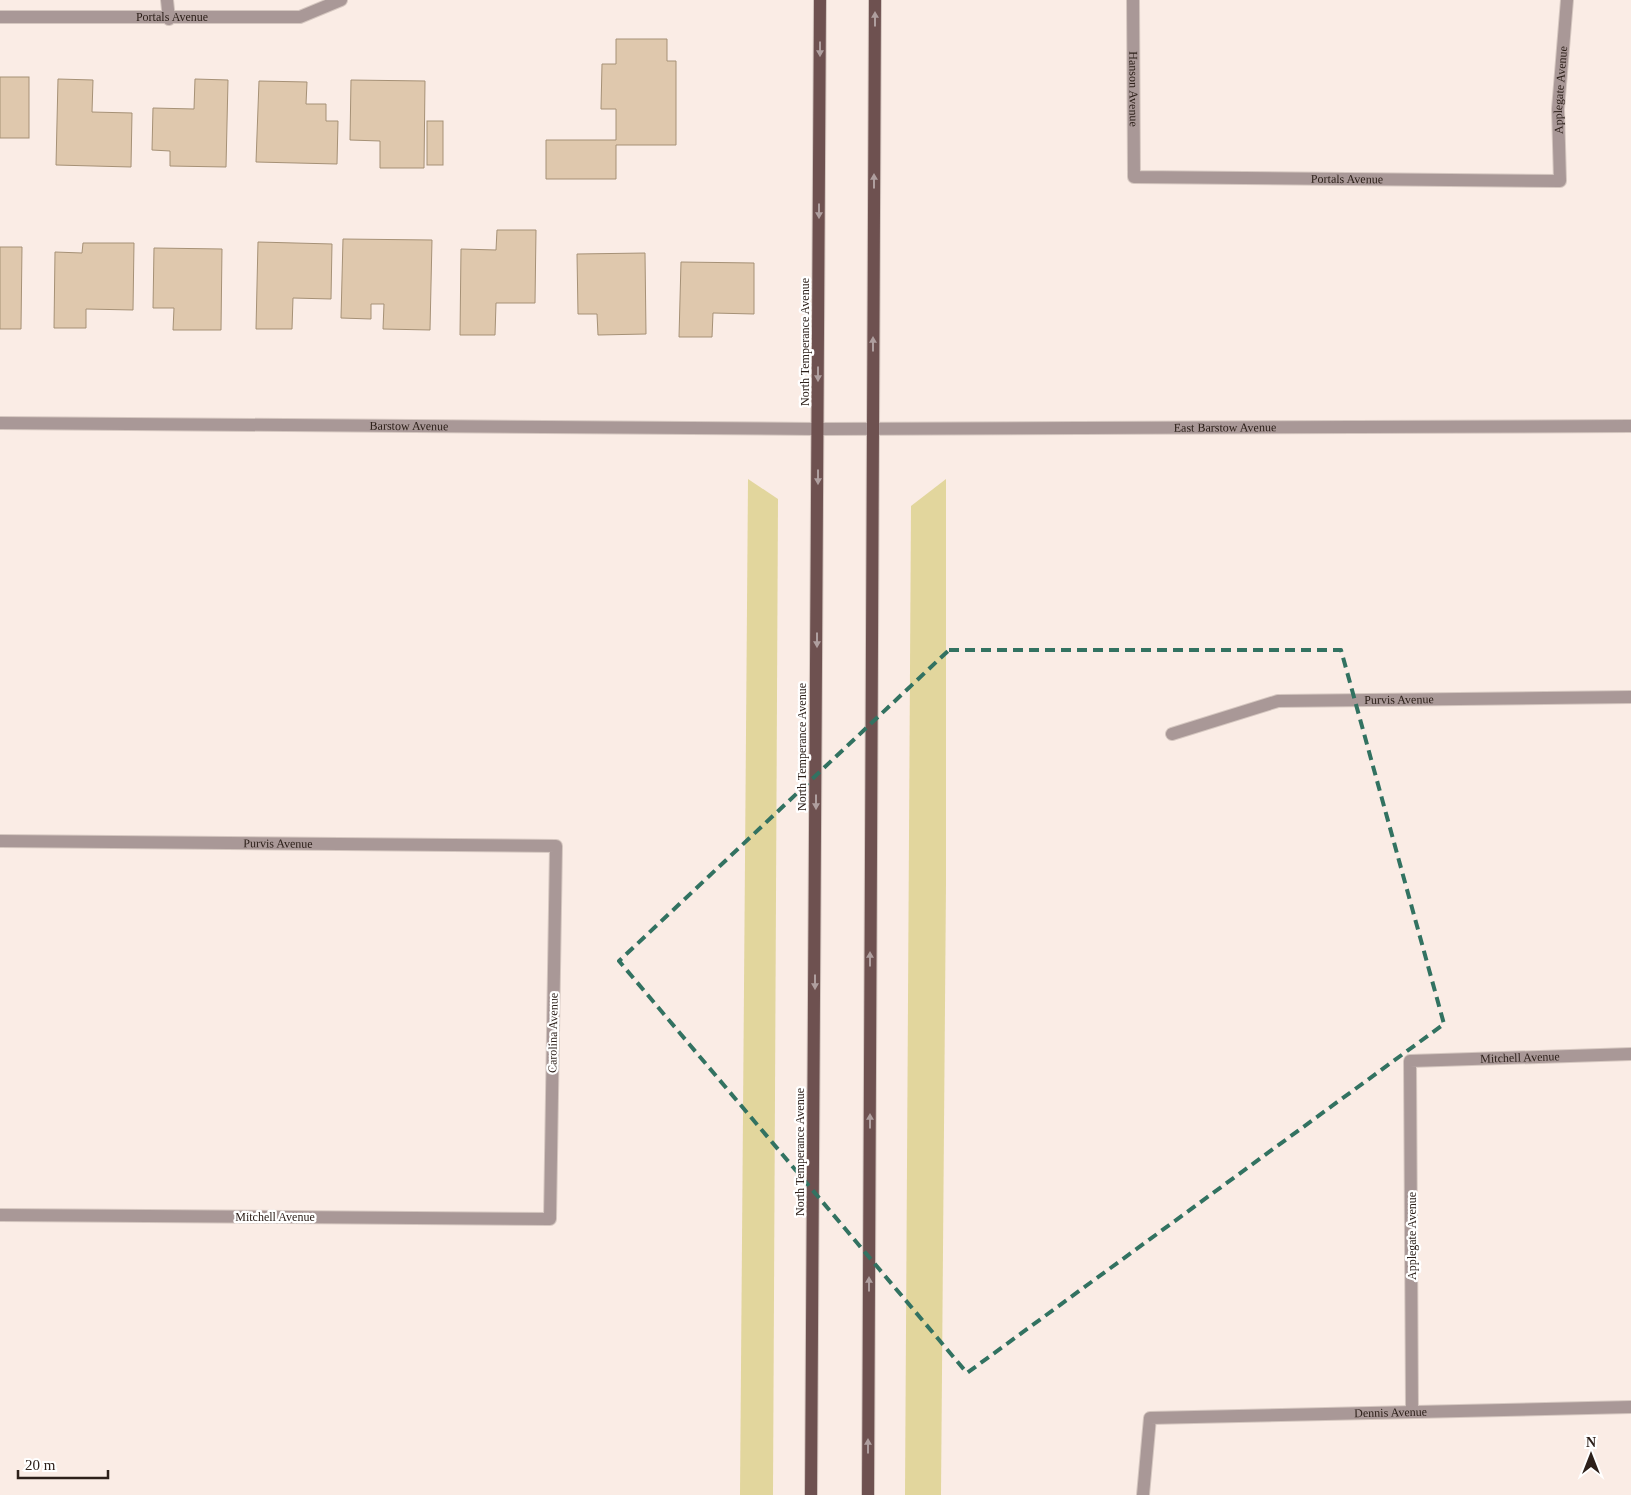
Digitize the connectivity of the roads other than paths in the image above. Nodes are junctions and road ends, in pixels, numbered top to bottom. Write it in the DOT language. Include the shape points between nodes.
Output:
graph roads {
  1 [pos="167,0"];
  2 [pos="340,0"];
  3 [pos="820,0"];
  4 [pos="875,0"];
  5 [pos="1133,0"];
  6 [pos="1568,0"];
  7 [pos="0,18"];
  8 [pos="169,19"];
  9 [pos="1134,177"];
  10 [pos="1560,181"];
  11 [pos="0,423"];
  12 [pos="1631,426"];
  13 [pos="872,428"];
  14 [pos="818,429"];
  15 [pos="1631,697"];
  16 [pos="1172,734"];
  17 [pos="0,842"];
  18 [pos="556,846"];
  19 [pos="1631,1054"];
  20 [pos="1410,1060"];
  21 [pos="0,1215"];
  22 [pos="550,1219"];
  23 [pos="1631,1406"];
  24 [pos="1412,1412"];
  25 [pos="812,1495"];
  26 [pos="868,1495"];
  27 [pos="1143,1495"];
  1 -- 8 [label="street"];
  2 -- 8 [label="street, Portals Avenue" via="300,17"];
  3 -- 14 [label="main road, North Temperance Avenue, one-way"];
  13 -- 4 [label="main road, one-way"];
  5 -- 9 [label="street, Hanson Avenue"];
  6 -- 10 [label="street, Applegate Avenue" via="1558,109"];
  7 -- 8 [label="street, Portals Avenue"];
  9 -- 10 [label="street, Portals Avenue"];
  11 -- 14 [label="street, Barstow Avenue"];
  12 -- 13 [label="street, East Barstow Avenue"];
  13 -- 14 [label="street, East Barstow Avenue"];
  26 -- 13 [label="main road, one-way"];
  14 -- 25 [label="main road, North Temperance Avenue, one-way"];
  15 -- 16 [label="street, Purvis Avenue" via="1278,701"];
  17 -- 18 [label="street, Purvis Avenue"];
  18 -- 22 [label="street, Carolina Avenue"];
  19 -- 20 [label="street, Mitchell Avenue"];
  20 -- 24 [label="street, Applegate Avenue"];
  21 -- 22 [label="street, Mitchell Avenue"];
  23 -- 24 [label="street, Dennis Avenue"];
  24 -- 27 [label="street, Dennis Avenue" via="1150,1418"];
}
